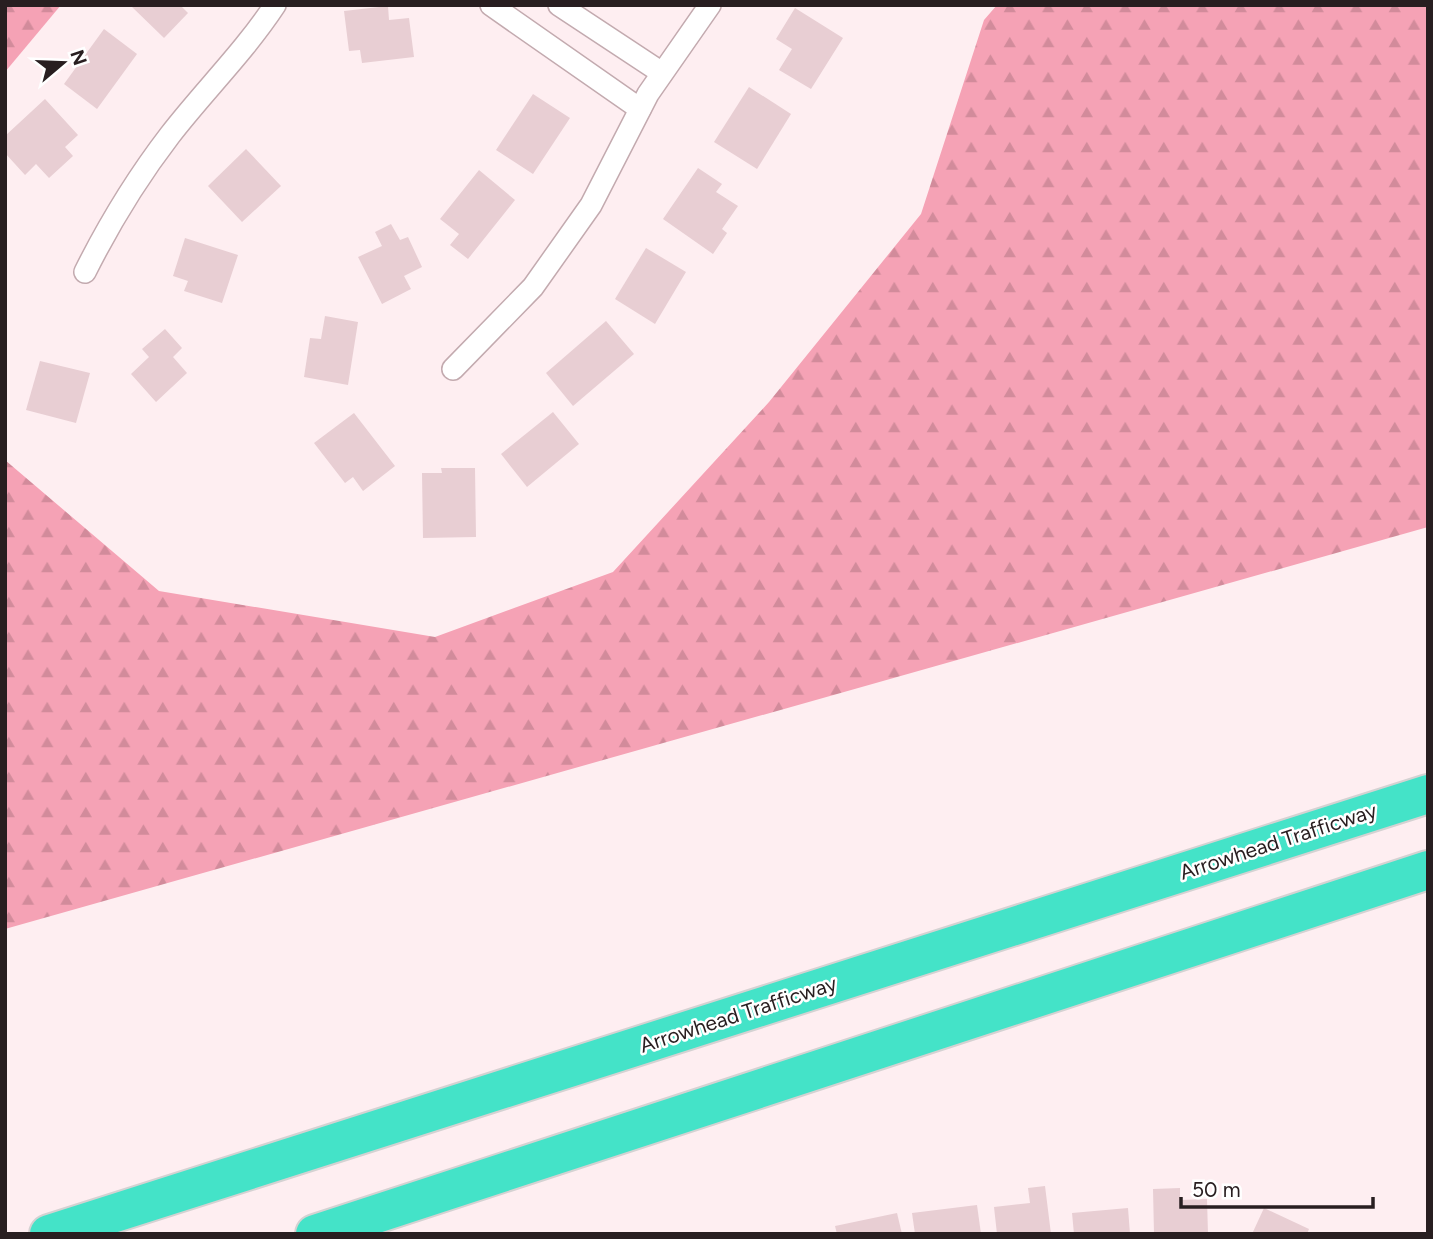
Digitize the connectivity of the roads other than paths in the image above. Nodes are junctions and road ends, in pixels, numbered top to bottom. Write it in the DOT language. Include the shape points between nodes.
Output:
graph roads {
  1 [pos="275,5"];
  2 [pos="491,5"];
  3 [pos="559,5"];
  4 [pos="710,5"];
  5 [pos="662,73"];
  6 [pos="640,109"];
  7 [pos="85,272"];
  8 [pos="453,369"];
  9 [pos="1428,794"];
  10 [pos="1428,870"];
  11 [pos="49,1234"];
  12 [pos="315,1234"];
  1 -- 7 [label="street" via="170,135 111,220"];
  2 -- 6 [label="street"];
  3 -- 5 [label="street"];
  4 -- 5 [label="street"];
  5 -- 6 [label="street"];
  6 -- 8 [label="street" via="591,205 533,287"];
  9 -- 11 [label="highway, Arrowhead Trafficway"];
  10 -- 12 [label="highway"];
}
